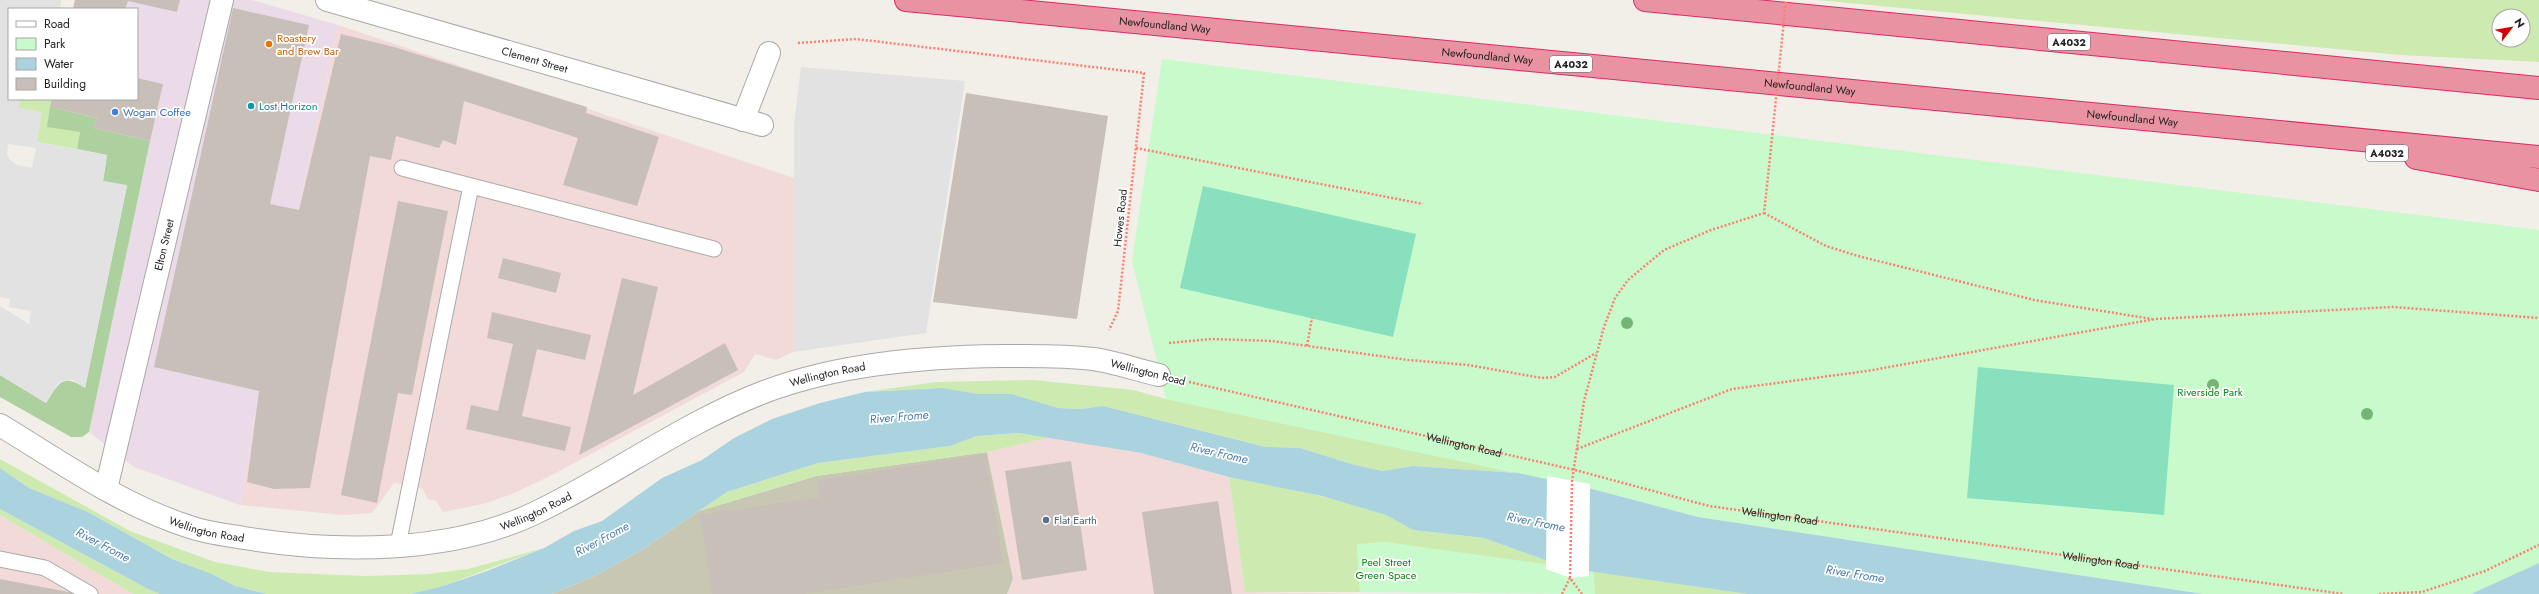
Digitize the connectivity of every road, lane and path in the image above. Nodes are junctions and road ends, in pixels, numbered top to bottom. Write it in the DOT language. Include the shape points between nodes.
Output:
graph roads {
  1 [pos="222,0"];
  2 [pos="327,0"];
  3 [pos="906,0"];
  4 [pos="1645,0"];
  5 [pos="1786,0"];
  6 [pos="769,53"];
  7 [pos="2493,83"];
  8 [pos="2539,84"];
  9 [pos="2539,88"];
  10 [pos="2235,127"];
  11 [pos="1136,148"];
  12 [pos="2539,157"];
  13 [pos="402,168"];
  14 [pos="2539,180"];
  15 [pos="471,186"];
  16 [pos="1423,204"];
  17 [pos="1764,213"];
  18 [pos="714,249"];
  19 [pos="1312,318"];
  20 [pos="2539,318"];
  21 [pos="2155,320"];
  22 [pos="1168,344"];
  23 [pos="1307,346"];
  24 [pos="1596,353"];
  25 [pos="1096,359"];
  26 [pos="1159,375"];
  27 [pos="0,425"];
  28 [pos="1577,449"];
  29 [pos="1575,470"];
  30 [pos="106,490"];
  31 [pos="2539,544"];
  32 [pos="398,545"];
  33 [pos="0,559"];
  34 [pos="1570,578"];
  35 [pos="90,594"];
  36 [pos="1562,594"];
  37 [pos="1582,594"];
  38 [pos="2344,594"];
  39 [pos="2379,594"];
  1 -- 30 [label="street, Elton Street"];
  2 -- 6 [label="street, Clement Street" via="753,122"];
  3 -- 10 [label="highway, Newfoundland Way / A4032"];
  4 -- 7 [label="highway, A4032"];
  5 -- 17 [label="path, bridge"];
  6 -- 11 [label="path, Howes Road" via="786,44 856,39 1144,73"];
  7 -- 8 [label="highway, A4032"];
  7 -- 9 [label="highway"];
  10 -- 12 [label="highway"];
  10 -- 14 [label="highway, A4032"];
  11 -- 16 [label="path"];
  11 -- 25 [label="path, Howes Road" via="1118,311"];
  13 -- 15 [label="lane"];
  15 -- 18 [label="lane"];
  15 -- 32 [label="lane"];
  17 -- 21 [label="path" via="1826,246 1858,256 2034,300"];
  17 -- 24 [label="path" via="1686,240 1664,250 1647,263 1628,280 1616,298"];
  19 -- 23 [label="path"];
  20 -- 21 [label="path" via="2393,307"];
  21 -- 28 [label="path" via="1867,371 1732,389"];
  22 -- 23 [label="path" via="1211,339"];
  23 -- 24 [label="path" via="1468,365 1542,378 1555,377"];
  24 -- 28 [label="path" via="1584,401"];
  25 -- 26 [label="street, Wellington Road"];
  25 -- 32 [label="street, Wellington Road" via="1051,356 925,359 872,366 795,382 768,390 718,412 566,497 505,526 448,540"];
  26 -- 29 [label="path, Wellington Road"];
  27 -- 30 [label="street, Wellington Road"];
  28 -- 29 [label="path"];
  29 -- 34 [label="path" via="1572,481"];
  29 -- 38 [label="path, Wellington Road" via="1709,506"];
  30 -- 32 [label="street, Wellington Road" via="152,513 191,528 223,535 289,545"];
  31 -- 39 [label="path" via="2485,571 2422,592"];
  33 -- 35 [label="lane" via="45,568"];
  34 -- 36 [label="path"];
  34 -- 37 [label="path"];
}
